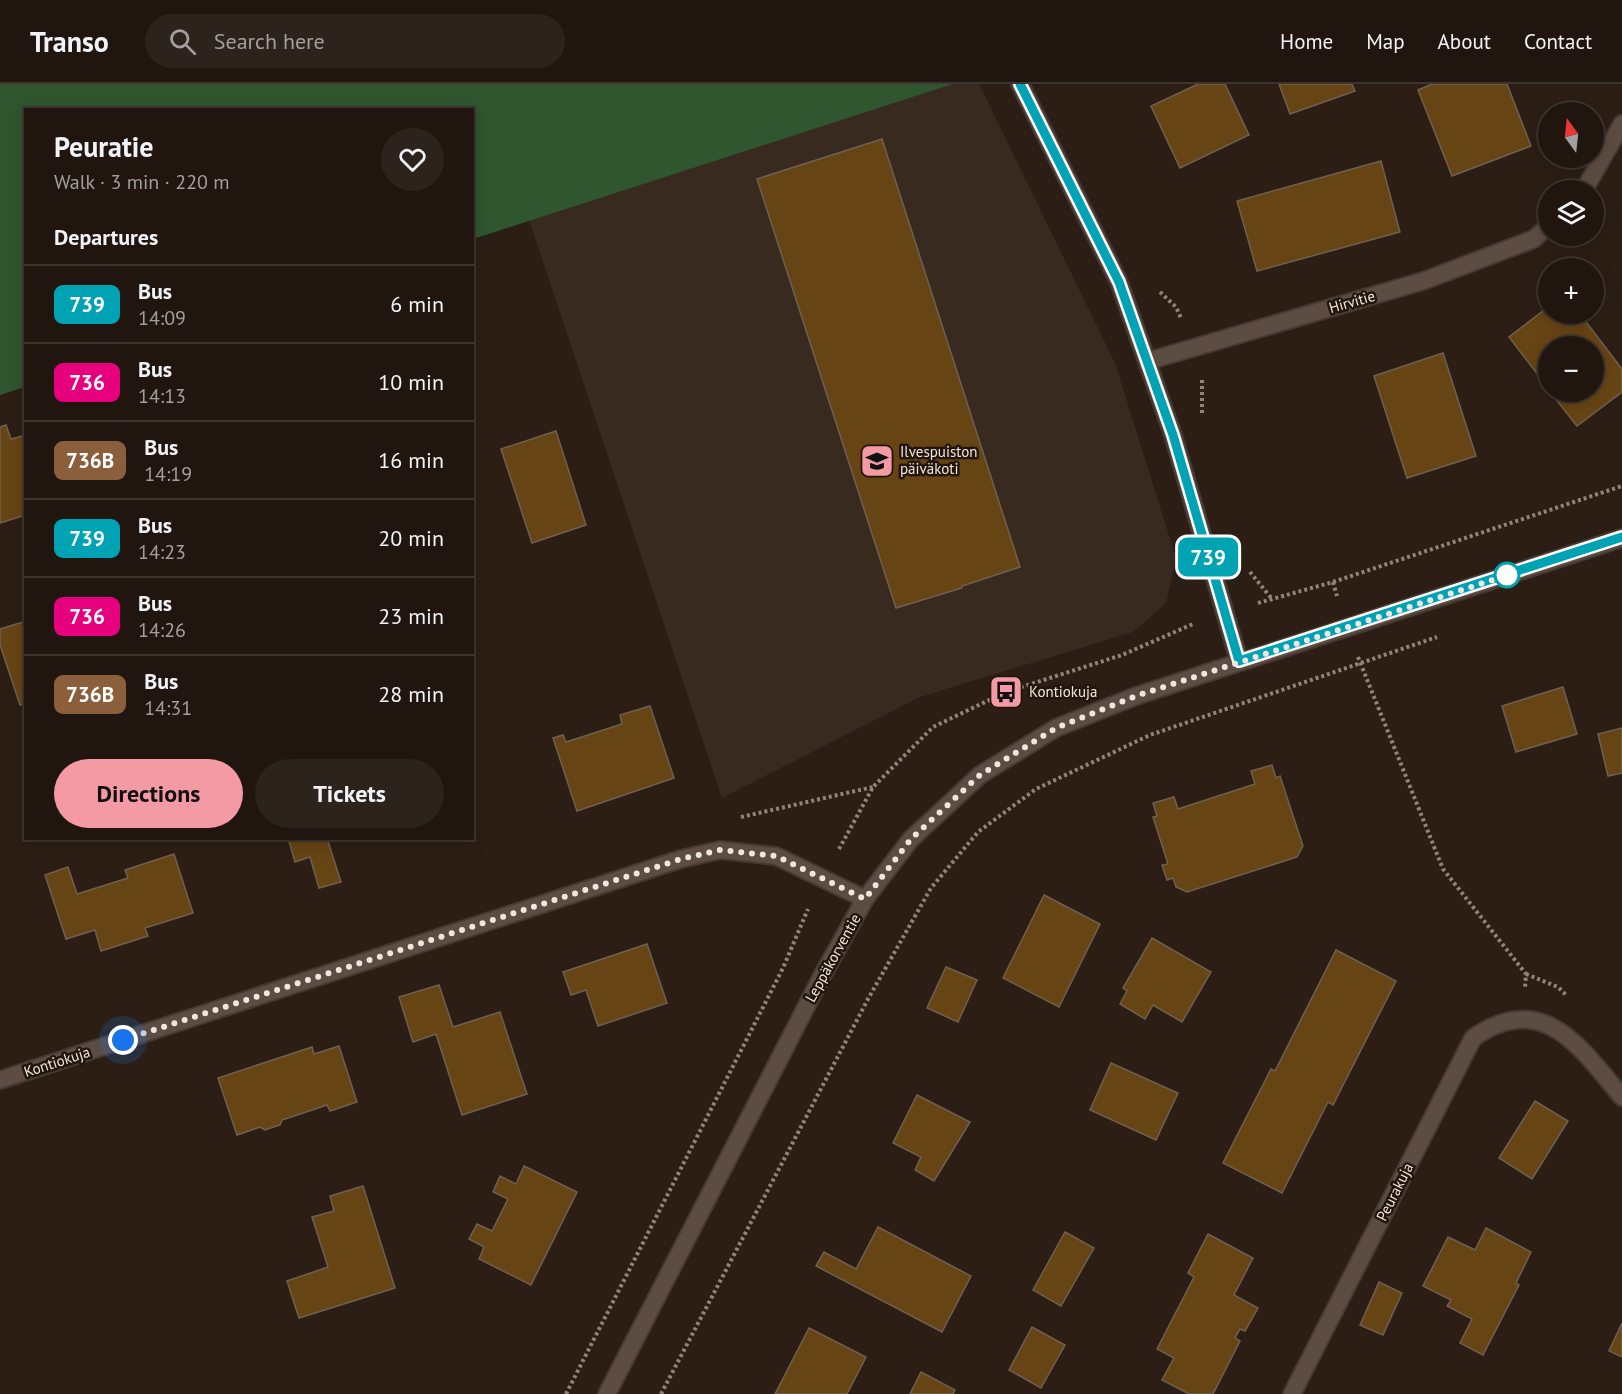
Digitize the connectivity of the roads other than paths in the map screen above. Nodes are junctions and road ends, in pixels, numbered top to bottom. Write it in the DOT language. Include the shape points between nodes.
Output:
graph roads {
  1 [pos="1020,84"];
  2 [pos="1622,124"];
  3 [pos="1590,180"];
  4 [pos="1538,235"];
  5 [pos="1148,361"];
  6 [pos="1622,538"];
  7 [pos="1239,661"];
  8 [pos="865,899"];
  9 [pos="0,1080"];
  10 [pos="1622,1097"];
  11 [pos="607,1394"];
  12 [pos="1292,1394"];
  1 -- 5 [label="street" via="1119,282"];
  2 -- 3 [label="street"];
  4 -- 5 [label="street, Hirvitie" via="1424,281"];
  5 -- 7 [label="street"];
  6 -- 7 [label="street, Leppäkorventie"];
  7 -- 8 [label="street, Leppäkorventie" via="1056,728 980,775 911,839"];
  8 -- 9 [label="street, Kontiokuja" via="776,856 720,850 681,859"];
  8 -- 11 [label="street, Leppäkorventie"];
  10 -- 12 [label="street, Peurakuja" via="1580,1047 1550,1023 1523,1020 1492,1025 1473,1038"];
}
